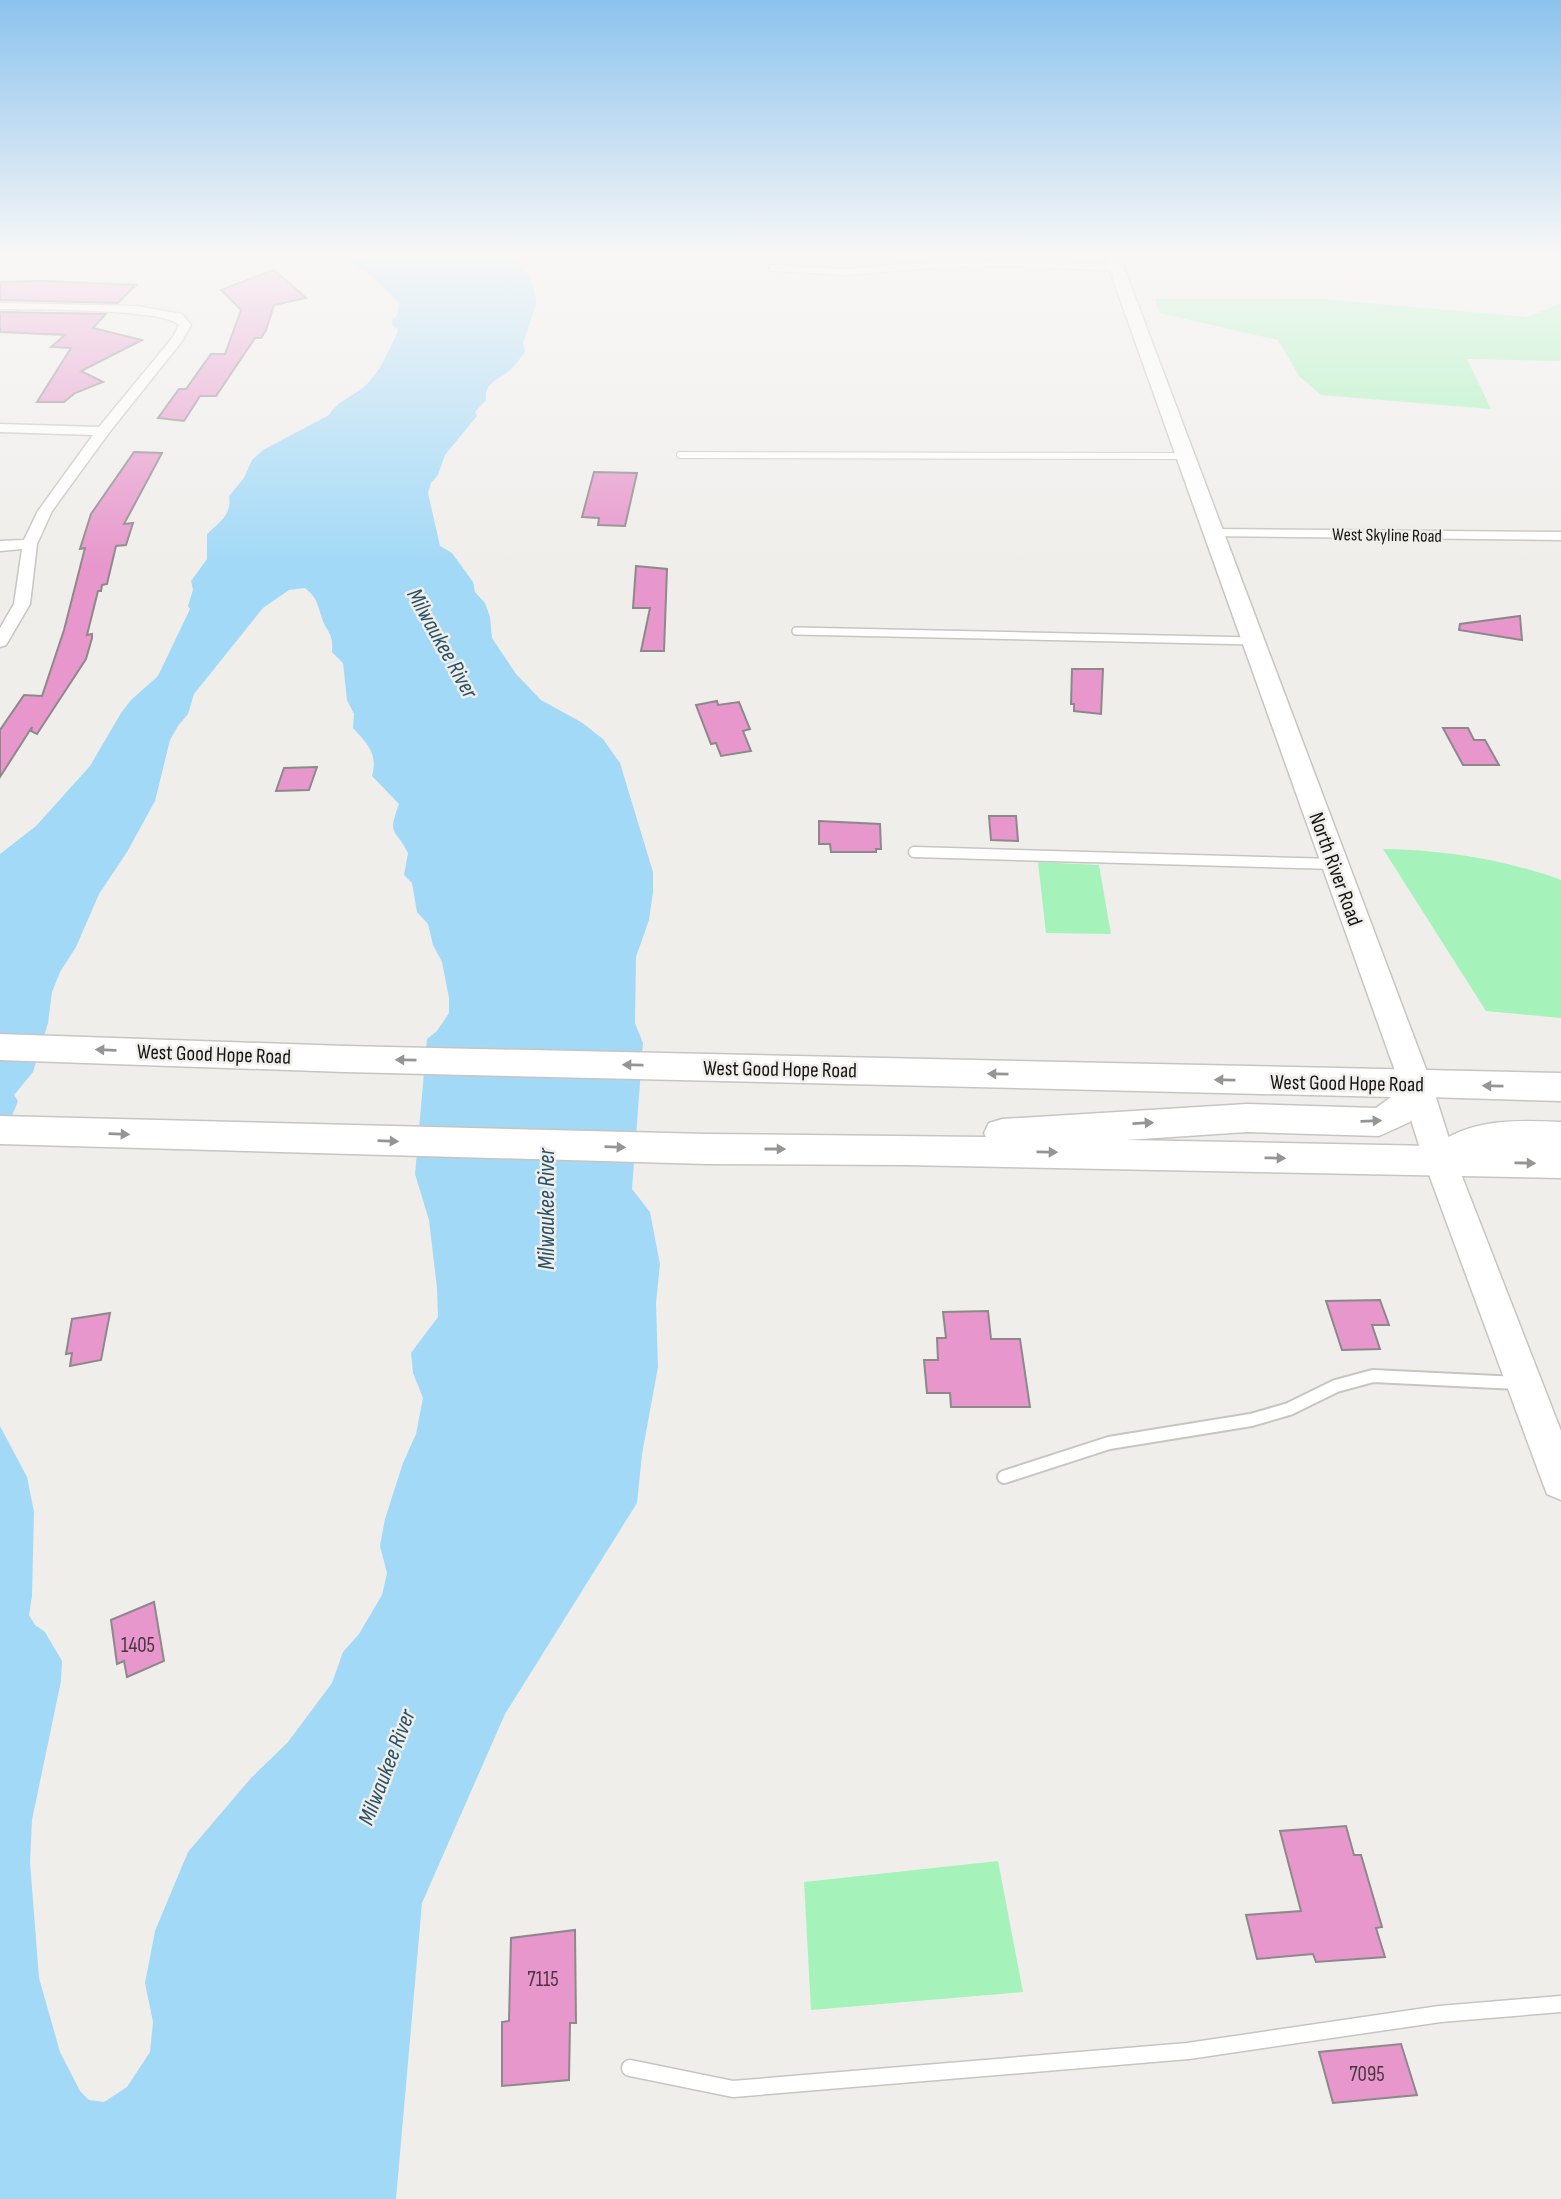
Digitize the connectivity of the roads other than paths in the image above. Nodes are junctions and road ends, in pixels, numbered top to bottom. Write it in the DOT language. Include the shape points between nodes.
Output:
graph roads {
  1 [pos="160,360"];
  2 [pos="1150,360"];
  3 [pos="0,428"];
  4 [pos="103,430"];
  5 [pos="680,455"];
  6 [pos="1185,456"];
  7 [pos="1213,533"];
  8 [pos="1561,536"];
  9 [pos="30,544"];
  10 [pos="0,546"];
  11 [pos="796,631"];
  12 [pos="1253,641"];
  13 [pos="0,642"];
  14 [pos="914,852"];
  15 [pos="1335,864"];
  16 [pos="0,1047"];
  17 [pos="1416,1085"];
  18 [pos="1561,1087"];
  19 [pos="0,1130"];
  20 [pos="1561,1136"];
  21 [pos="906,1150"];
  22 [pos="1440,1161"];
  23 [pos="1561,1163"];
  24 [pos="1524,1383"];
  25 [pos="1004,1478"];
  26 [pos="1561,1481"];
  27 [pos="1561,2004"];
  28 [pos="630,2068"];
  1 -- 4 [label="street"];
  2 -- 6 [label="street, North River Road"];
  3 -- 4 [label="street"];
  4 -- 9 [label="street" via="45,511"];
  5 -- 6 [label="lane"];
  6 -- 7 [label="street, North River Road"];
  7 -- 8 [label="street, West Skyline Road"];
  7 -- 12 [label="street, North River Road"];
  9 -- 10 [label="street"];
  9 -- 13 [label="street" via="22,604"];
  11 -- 12 [label="lane"];
  12 -- 15 [label="street, North River Road"];
  14 -- 15 [label="lane"];
  15 -- 17 [label="street, North River Road"];
  17 -- 16 [label="main road, West Good Hope Road, one-way"];
  18 -- 17 [label="main road, West Good Hope Road, one-way"];
  21 -- 17 [label="main road, one-way" via="1019,1130 1247,1118 1380,1122 1395,1116"];
  17 -- 22 [label="street, North River Road"];
  19 -- 21 [label="main road, one-way"];
  20 -- 22 [label="main road" via="1478,1137"];
  21 -- 22 [label="main road, one-way"];
  22 -- 23 [label="main road, one-way"];
  22 -- 24 [label="street, North River Road"];
  24 -- 25 [label="lane" via="1373,1376 1251,1420 1109,1443"];
  24 -- 26 [label="street, North River Road"];
  27 -- 28 [label="lane" via="1440,2014 1188,2051 733,2089"];
}
